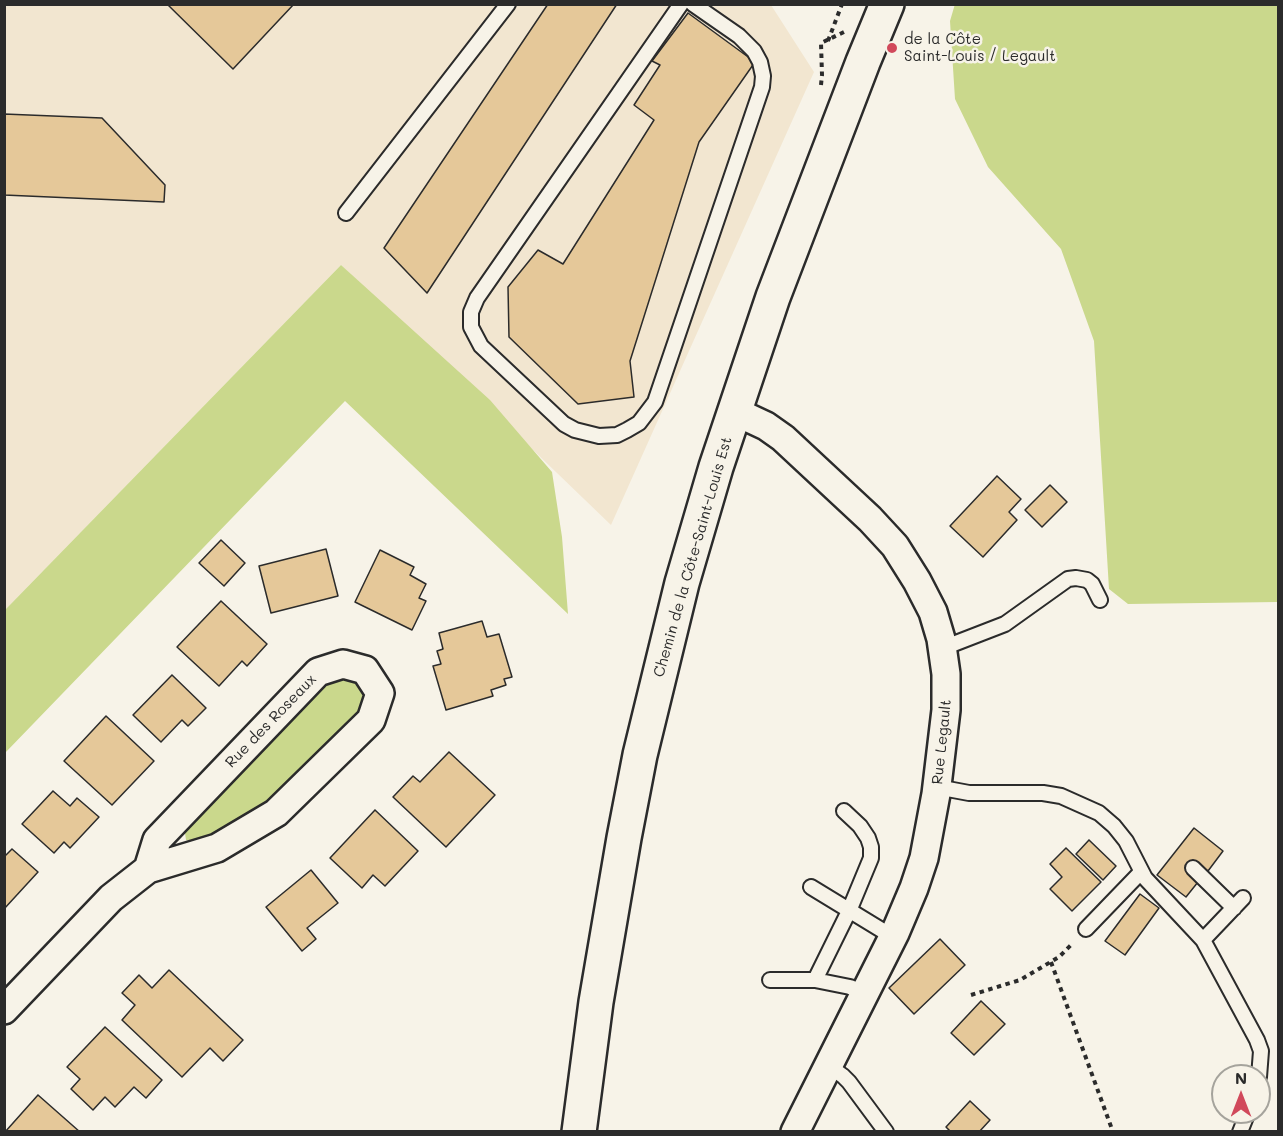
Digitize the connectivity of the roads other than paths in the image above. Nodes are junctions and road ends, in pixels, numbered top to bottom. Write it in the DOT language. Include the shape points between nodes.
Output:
graph roads {
  1 [pos="508,4"];
  2 [pos="681,4"];
  3 [pos="693,4"];
  4 [pos="883,6"];
  5 [pos="346,213"];
  6 [pos="734,411"];
  7 [pos="1100,600"];
  8 [pos="943,648"];
  9 [pos="937,787"];
  10 [pos="844,811"];
  11 [pos="1193,868"];
  12 [pos="148,869"];
  13 [pos="1141,872"];
  14 [pos="811,887"];
  15 [pos="849,911"];
  16 [pos="1086,929"];
  17 [pos="893,938"];
  18 [pos="1203,940"];
  19 [pos="815,980"];
  20 [pos="770,981"];
  21 [pos="864,993"];
  22 [pos="4,1010"];
  23 [pos="1260,1064"];
  24 [pos="829,1066"];
  25 [pos="579,1131"];
  26 [pos="795,1131"];
  27 [pos="886,1131"];
  1 -- 5 [label="lane"];
  2 -- 3 [label="lane" via="471,312 471,327 481,346 564,424 598,436 617,435 639,423 655,402 762,87 760,62 754,51"];
  4 -- 6 [label="street, Chemin de la Côte-Saint-Louis Est" via="799,225"];
  6 -- 8 [label="street, Rue Legault" via="783,438 884,532 926,596"];
  6 -- 25 [label="street, Chemin de la Côte-Saint-Louis Est" via="675,611 640,755 608,925"];
  7 -- 8 [label="lane" via="1087,580 1068,579 1005,624"];
  8 -- 9 [label="street, Rue Legault" via="946,710"];
  9 -- 13 [label="lane" via="969,793 1061,796 1099,813 1114,826"];
  9 -- 17 [label="street, Rue Legault" via="924,858"];
  10 -- 15 [label="lane" via="860,826 871,848 869,865"];
  11 -- 18 [label="lane" via="1239,903"];
  12 -- 12 [label="street, Rue des Roseaux" via="217,848 276,813 371,720 380,693 365,670 343,664 318,672 157,840"];
  12 -- 22 [label="street, Rue des Roseaux" via="111,898"];
  13 -- 16 [label="lane"];
  13 -- 18 [label="lane"];
  14 -- 15 [label="lane"];
  15 -- 17 [label="lane"];
  15 -- 19 [label="lane"];
  17 -- 21 [label="street, Rue Legault"];
  18 -- 23 [label="lane" via="1257,1040"];
  19 -- 20 [label="lane"];
  19 -- 21 [label="lane"];
  21 -- 24 [label="street, Rue Legault"];
  24 -- 26 [label="street, Rue Legault"];
  24 -- 27 [label="lane" via="849,1083"];
}
